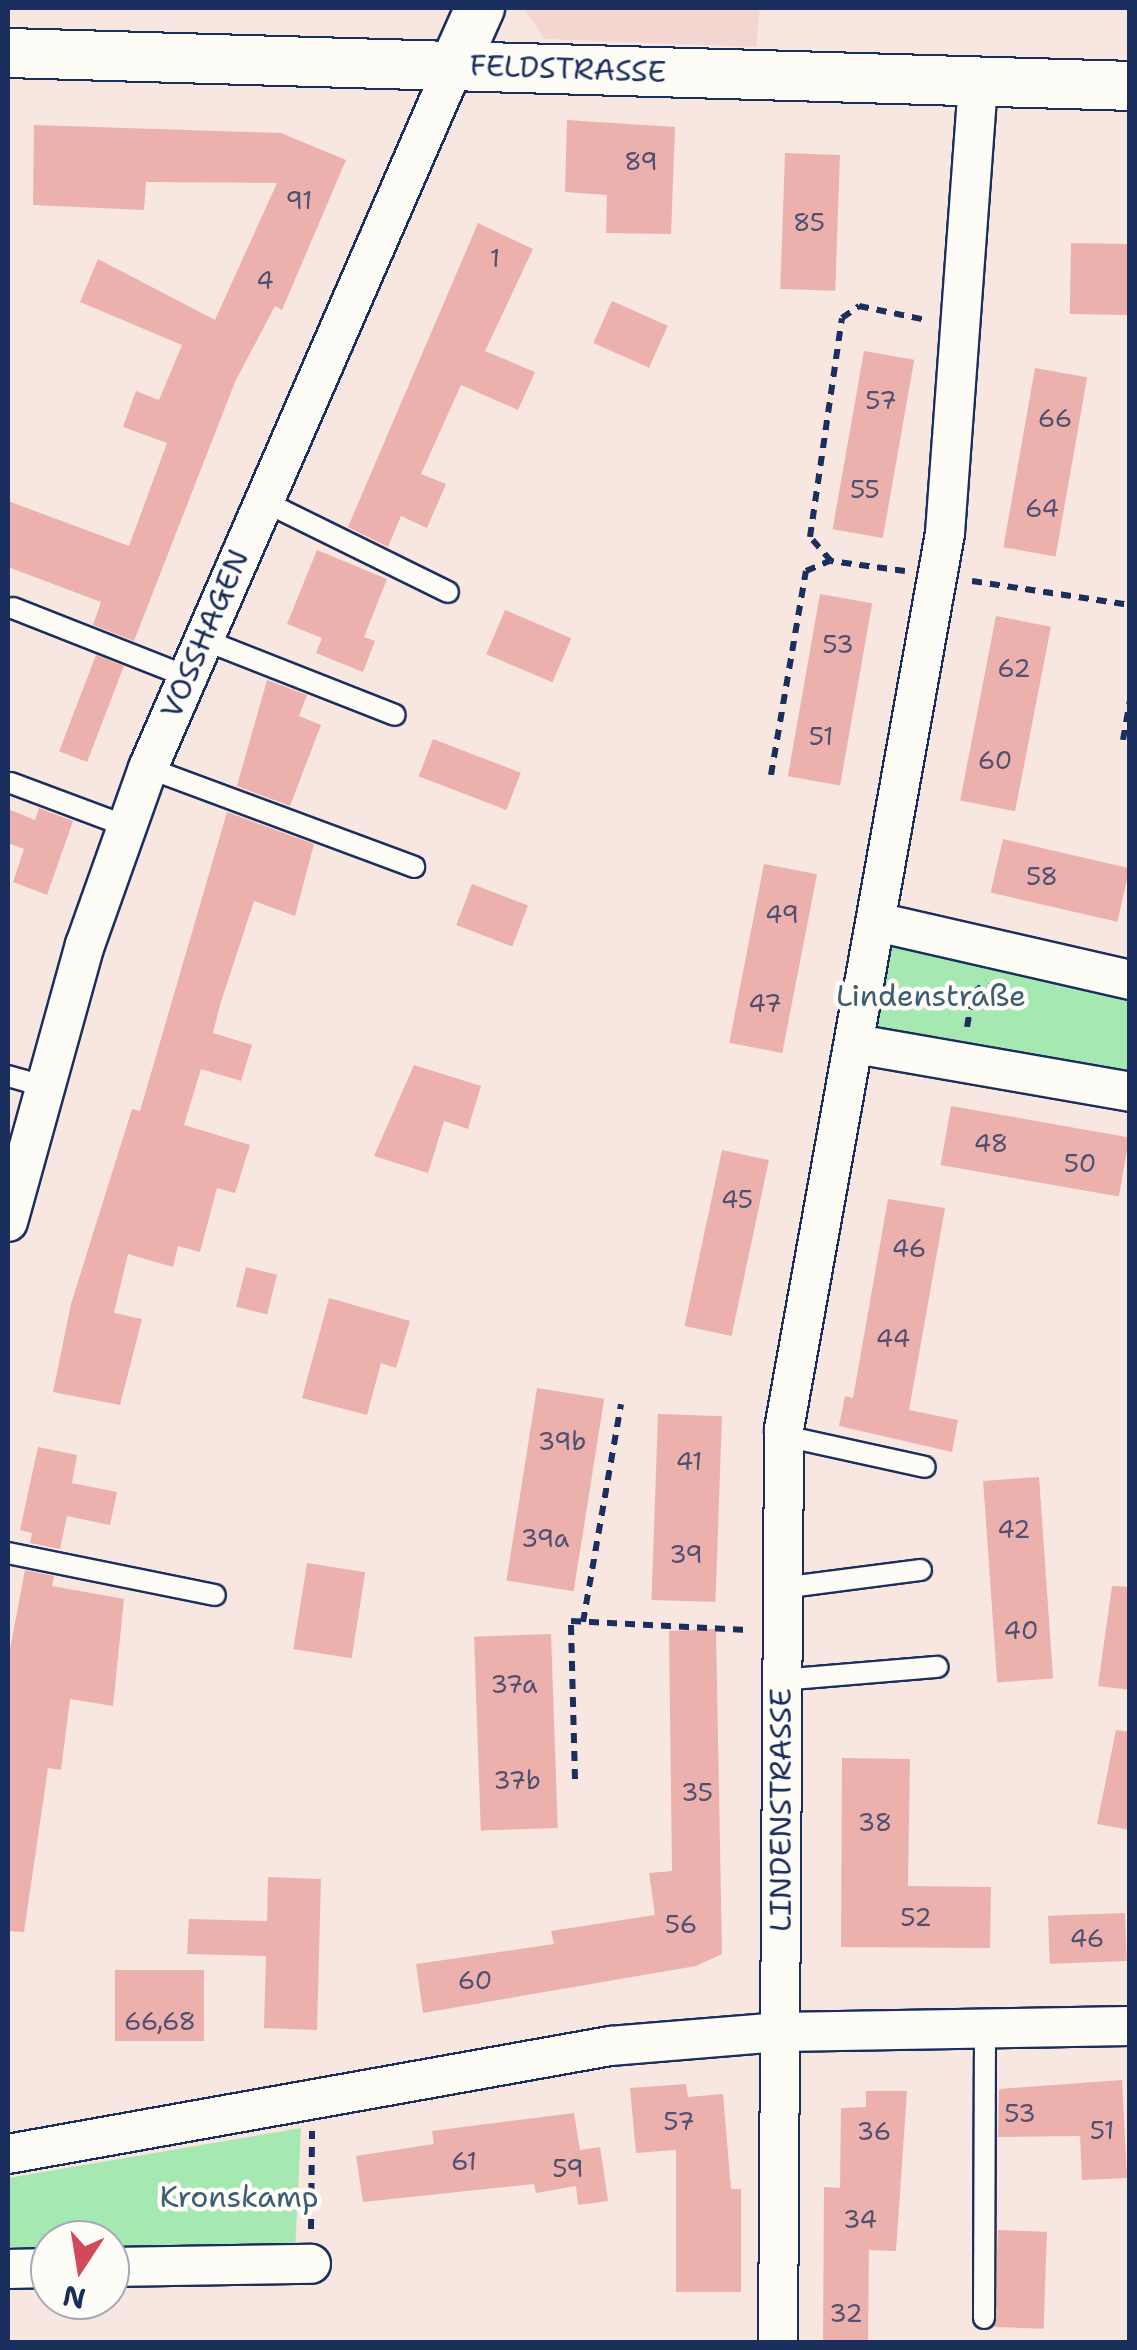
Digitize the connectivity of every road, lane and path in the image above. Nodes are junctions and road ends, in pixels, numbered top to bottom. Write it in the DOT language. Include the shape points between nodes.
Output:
graph roads {
  1 [pos="480,8"];
  2 [pos="8,53"];
  3 [pos="454,66"];
  4 [pos="978,82"];
  5 [pos="1130,86"];
  6 [pos="962,328"];
  7 [pos="262,501"];
  8 [pos="831,561"];
  9 [pos="938,576"];
  10 [pos="448,592"];
  11 [pos="1130,605"];
  12 [pos="13,608"];
  13 [pos="202,639"];
  14 [pos="186,676"];
  15 [pos="1130,702"];
  16 [pos="395,716"];
  17 [pos="1123,740"];
  18 [pos="148,768"];
  19 [pos="771,776"];
  20 [pos="11,783"];
  21 [pos="126,826"];
  22 [pos="414,867"];
  23 [pos="878,922"];
  24 [pos="997,950"];
  25 [pos="1130,980"];
  26 [pos="856,1044"];
  27 [pos="962,1063"];
  28 [pos="8,1076"];
  29 [pos="44,1086"];
  30 [pos="1130,1092"];
  31 [pos="10,1203"];
  32 [pos="621,1404"];
  33 [pos="784,1436"];
  34 [pos="925,1467"];
  35 [pos="8,1553"];
  36 [pos="921,1570"];
  37 [pos="782,1588"];
  38 [pos="215,1595"];
  39 [pos="583,1622"];
  40 [pos="782,1631"];
  41 [pos="936,1667"];
  42 [pos="781,1680"];
  43 [pos="575,1779"];
  44 [pos="1130,2026"];
  45 [pos="984,2028"];
  46 [pos="781,2032"];
  47 [pos="312,2095"];
  48 [pos="8,2154"];
  49 [pos="311,2264"];
  50 [pos="130,2267"];
  51 [pos="984,2318"];
  52 [pos="778,2342"];
  1 -- 3 [label="street"];
  2 -- 3 [label="street, FELDSTRASSE"];
  3 -- 4 [label="street, FELDSTRASSE"];
  3 -- 7 [label="street, VOSSHAGEN"];
  4 -- 5 [label="street, FELDSTRASSE"];
  4 -- 6 [label="street, LINDENSTRASSE"];
  6 -- 8 [label="path" via="859,306 842,318 810,537"];
  6 -- 9 [label="street, LINDENSTRASSE"];
  7 -- 10 [label="lane"];
  7 -- 13 [label="street, VOSSHAGEN"];
  8 -- 9 [label="path"];
  8 -- 19 [label="path" via="806,571"];
  9 -- 11 [label="path"];
  9 -- 23 [label="street, LINDENSTRASSE"];
  12 -- 14 [label="lane"];
  13 -- 14 [label="street, VOSSHAGEN"];
  13 -- 16 [label="lane"];
  14 -- 18 [label="street, VOSSHAGEN"];
  15 -- 17 [label="path"];
  18 -- 21 [label="street, VOSSHAGEN"];
  18 -- 22 [label="lane"];
  20 -- 21 [label="lane"];
  21 -- 29 [label="street, VOSSHAGEN"];
  23 -- 24 [label="street"];
  23 -- 26 [label="street, LINDENSTRASSE"];
  24 -- 25 [label="street"];
  24 -- 27 [label="path" via="990,980 973,992"];
  26 -- 27 [label="street"];
  26 -- 33 [label="street, LINDENSTRASSE"];
  27 -- 30 [label="street"];
  28 -- 29 [label="lane"];
  29 -- 31 [label="street, VOSSHAGEN"];
  32 -- 39 [label="path"];
  33 -- 34 [label="lane"];
  33 -- 37 [label="street, LINDENSTRASSE"];
  35 -- 38 [label="lane"];
  36 -- 37 [label="lane"];
  37 -- 40 [label="street, LINDENSTRASSE"];
  39 -- 40 [label="path"];
  39 -- 43 [label="path" via="571,1621"];
  40 -- 42 [label="street, LINDENSTRASSE"];
  41 -- 42 [label="lane"];
  42 -- 46 [label="street, LINDENSTRASSE"];
  44 -- 45 [label="street"];
  45 -- 46 [label="street"];
  45 -- 51 [label="lane"];
  46 -- 47 [label="street" via="610,2046"];
  46 -- 52 [label="street, LINDENSTRASSE"];
  47 -- 48 [label="street"];
  47 -- 49 [label="path"];
  49 -- 50 [label="street"];
}
